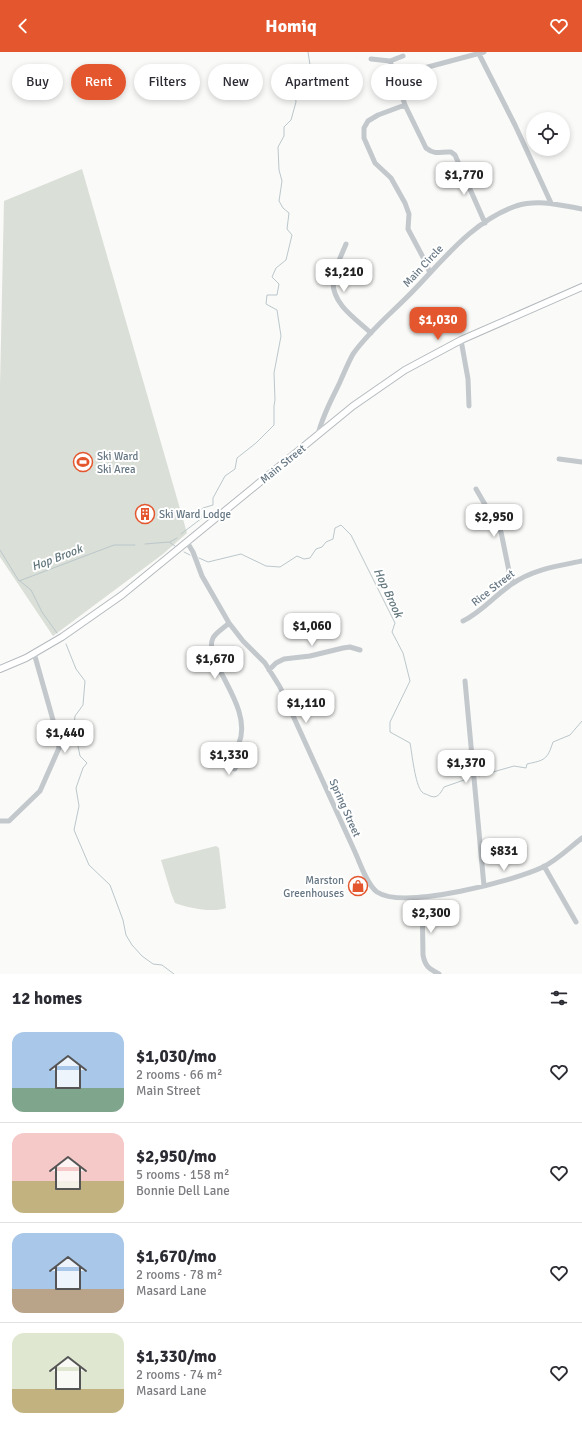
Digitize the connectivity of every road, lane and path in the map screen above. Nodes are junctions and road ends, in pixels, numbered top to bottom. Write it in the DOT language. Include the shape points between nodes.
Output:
graph roads {
  1 [pos="480,53"];
  2 [pos="403,56"];
  3 [pos="371,59"];
  4 [pos="390,61"];
  5 [pos="437,65"];
  6 [pos="405,105"];
  7 [pos="551,203"];
  8 [pos="582,209"];
  9 [pos="485,223"];
  10 [pos="346,244"];
  11 [pos="430,273"];
  12 [pos="582,287"];
  13 [pos="371,333"];
  14 [pos="461,340"];
  15 [pos="469,406"];
  16 [pos="318,435"];
  17 [pos="559,459"];
  18 [pos="582,462"];
  19 [pos="476,489"];
  20 [pos="187,542"];
  21 [pos="582,561"];
  22 [pos="513,583"];
  23 [pos="463,621"];
  24 [pos="229,623"];
  25 [pos="360,650"];
  26 [pos="34,653"];
  27 [pos="0,669"];
  28 [pos="269,670"];
  29 [pos="465,681"];
  30 [pos="234,752"];
  31 [pos="0,821"];
  32 [pos="582,838"];
  33 [pos="544,866"];
  34 [pos="484,886"];
  35 [pos="422,897"];
  36 [pos="576,922"];
  37 [pos="439,974"];
  1 -- 5 [label="street"];
  1 -- 7 [label="street"];
  2 -- 4 [label="street"];
  3 -- 4 [label="street"];
  4 -- 6 [label="street"];
  6 -- 9 [label="street" via="429,151 440,154 451,152 455,155"];
  6 -- 11 [label="street" via="368,121 364,128 364,138 375,163 391,178 406,203 408,230"];
  7 -- 8 [label="street, Main Circle"];
  7 -- 9 [label="street, Main Circle" via="539,202 516,206"];
  9 -- 11 [label="street, Main Circle" via="453,248"];
  10 -- 13 [label="street" via="333,282 336,299"];
  11 -- 13 [label="street, Main Circle"];
  12 -- 14 [label="main road, Main Street"];
  13 -- 16 [label="street, Main Circle" via="352,356 323,417"];
  14 -- 15 [label="street" via="468,379"];
  14 -- 16 [label="main road, Main Street" via="405,370 373,391"];
  16 -- 20 [label="main road, Main Street"];
  17 -- 18 [label="street"];
  19 -- 22 [label="street" via="501,532"];
  20 -- 24 [label="street, Spring Street" via="202,576"];
  20 -- 26 [label="main road, Main Street" via="110,603 62,637"];
  21 -- 22 [label="street, Rice Street" via="538,571"];
  22 -- 23 [label="street, Rice Street" via="475,615"];
  24 -- 28 [label="street, Spring Street"];
  24 -- 30 [label="street" via="215,635 211,643 242,719 242,734"];
  25 -- 28 [label="street" via="350,647 284,659"];
  26 -- 27 [label="main road, Main Street"];
  26 -- 31 [label="street" via="59,748 37,795 9,821"];
  28 -- 35 [label="street, Spring Street" via="280,687 372,887 378,893 389,896"];
  29 -- 34 [label="street"];
  32 -- 33 [label="street, Spring Street"];
  33 -- 34 [label="street, Spring Street"];
  33 -- 36 [label="street"];
  34 -- 35 [label="street, Spring Street"];
  35 -- 37 [label="street" via="424,962 428,968"];
}
